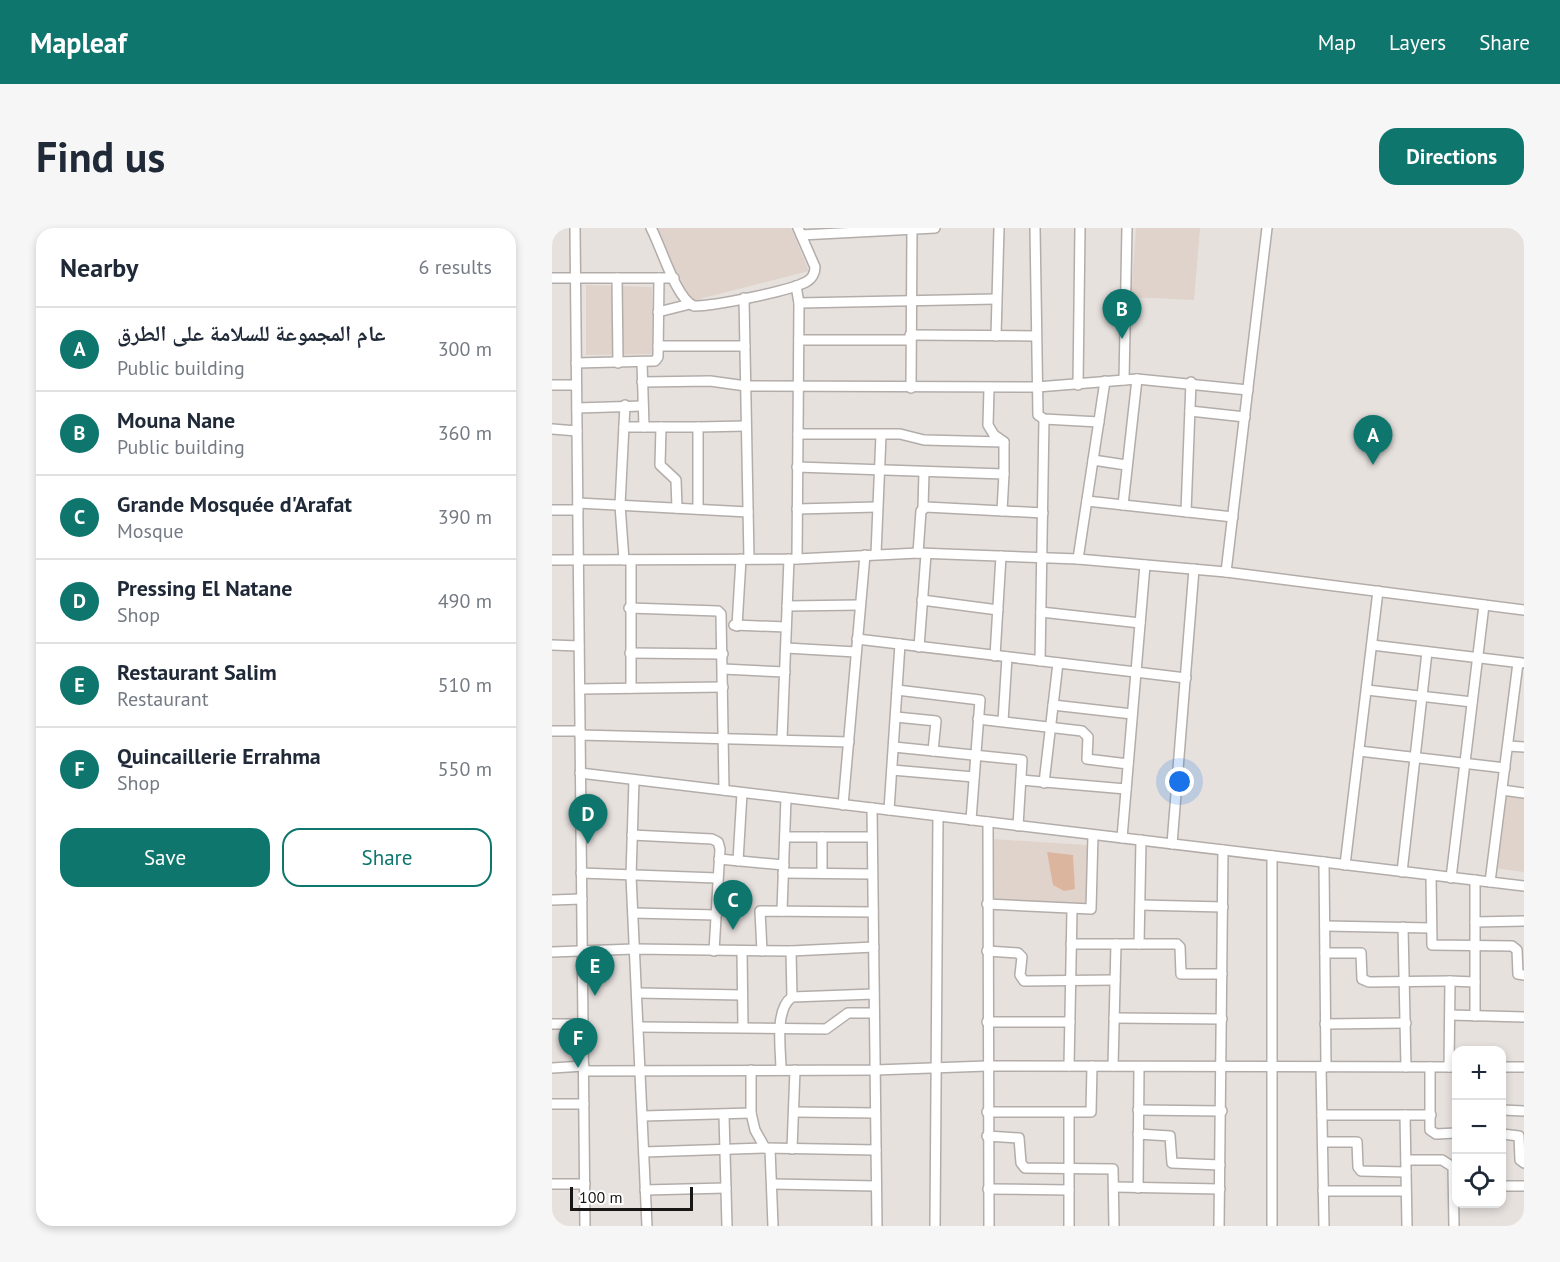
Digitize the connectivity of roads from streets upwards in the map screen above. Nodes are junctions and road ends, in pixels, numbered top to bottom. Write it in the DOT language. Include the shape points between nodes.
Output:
graph roads {
  1 [pos="575,228"];
  2 [pos="651,228"];
  3 [pos="935,228"];
  4 [pos="999,228"];
  5 [pos="1035,228"];
  6 [pos="1080,228"];
  7 [pos="1126,228"];
  8 [pos="1267,228"];
  9 [pos="912,229"];
  10 [pos="860,230"];
  11 [pos="799,231"];
  12 [pos="552,278"];
  13 [pos="575,278"];
  14 [pos="617,278"];
  15 [pos="659,278"];
  16 [pos="674,278"];
  17 [pos="796,286"];
  18 [pos="744,298"];
  19 [pos="996,299"];
  20 [pos="910,300"];
  21 [pos="799,303"];
  22 [pos="690,304"];
  23 [pos="658,312"];
  24 [pos="996,336"];
  25 [pos="1036,336"];
  26 [pos="910,337"];
  27 [pos="799,340"];
  28 [pos="658,346"];
  29 [pos="745,346"];
  30 [pos="642,362"];
  31 [pos="576,363"];
  32 [pos="618,363"];
  33 [pos="1137,379"];
  34 [pos="1124,380"];
  35 [pos="1105,381"];
  36 [pos="642,382"];
  37 [pos="1191,382"];
  38 [pos="552,385"];
  39 [pos="576,385"];
  40 [pos="1078,385"];
  41 [pos="746,386"];
  42 [pos="798,386"];
  43 [pos="1037,387"];
  44 [pos="911,388"];
  45 [pos="989,388"];
  46 [pos="1248,390"];
  47 [pos="625,405"];
  48 [pos="643,406"];
  49 [pos="577,408"];
  50 [pos="1190,411"];
  51 [pos="1245,417"];
  52 [pos="1044,419"];
  53 [pos="1099,422"];
  54 [pos="746,426"];
  55 [pos="624,427"];
  56 [pos="644,427"];
  57 [pos="661,427"];
  58 [pos="698,427"];
  59 [pos="552,429"];
  60 [pos="577,431"];
  61 [pos="798,434"];
  62 [pos="881,435"];
  63 [pos="1004,442"];
  64 [pos="1093,460"];
  65 [pos="1126,465"];
  66 [pos="797,467"];
  67 [pos="878,470"];
  68 [pos="924,472"];
  69 [pos="1004,474"];
  70 [pos="1087,501"];
  71 [pos="620,505"];
  72 [pos="1123,505"];
  73 [pos="578,507"];
  74 [pos="877,507"];
  75 [pos="677,508"];
  76 [pos="923,508"];
  77 [pos="698,509"];
  78 [pos="797,509"];
  79 [pos="552,510"];
  80 [pos="1002,511"];
  81 [pos="748,512"];
  82 [pos="1186,512"];
  83 [pos="1043,513"];
  84 [pos="1233,517"];
  85 [pos="922,553"];
  86 [pos="876,554"];
  87 [pos="865,555"];
  88 [pos="1001,556"];
  89 [pos="1043,558"];
  90 [pos="745,559"];
  91 [pos="793,559"];
  92 [pos="1078,559"];
  93 [pos="552,560"];
  94 [pos="578,560"];
  95 [pos="627,560"];
  96 [pos="1145,565"];
  97 [pos="1194,569"];
  98 [pos="1226,572"];
  99 [pos="1378,591"];
  100 [pos="922,600"];
  101 [pos="1484,604"];
  102 [pos="860,605"];
  103 [pos="787,606"];
  104 [pos="629,608"];
  105 [pos="998,610"];
  106 [pos="1524,610"];
  107 [pos="1041,612"];
  108 [pos="1140,623"];
  109 [pos="722,625"];
  110 [pos="737,626"];
  111 [pos="786,627"];
  112 [pos="857,639"];
  113 [pos="900,644"];
  114 [pos="552,645"];
  115 [pos="1372,645"];
  116 [pos="579,646"];
  117 [pos="919,647"];
  118 [pos="786,648"];
  119 [pos="856,652"];
  120 [pos="1427,652"];
  121 [pos="630,653"];
  122 [pos="723,654"];
  123 [pos="995,656"];
  124 [pos="1006,657"];
  125 [pos="1477,658"];
  126 [pos="1040,661"];
  127 [pos="1058,663"];
  128 [pos="1521,663"];
  129 [pos="723,669"];
  130 [pos="785,672"];
  131 [pos="1136,672"];
  132 [pos="1186,678"];
  133 [pos="723,687"];
  134 [pos="631,688"];
  135 [pos="580,689"];
  136 [pos="897,690"];
  137 [pos="1367,690"];
  138 [pos="1422,696"];
  139 [pos="1472,702"];
  140 [pos="1053,705"];
  141 [pos="1132,714"];
  142 [pos="896,717"];
  143 [pos="978,719"];
  144 [pos="1003,721"];
  145 [pos="1051,727"];
  146 [pos="552,731"];
  147 [pos="580,733"];
  148 [pos="724,738"];
  149 [pos="782,739"];
  150 [pos="849,742"];
  151 [pos="1508,746"];
  152 [pos="894,747"];
  153 [pos="1524,747"];
  154 [pos="933,751"];
  155 [pos="1359,751"];
  156 [pos="976,755"];
  157 [pos="1415,758"];
  158 [pos="1128,764"];
  159 [pos="1465,764"];
  160 [pos="1505,768"];
  161 [pos="892,770"];
  162 [pos="580,773"];
  163 [pos="974,777"];
  164 [pos="634,780"];
  165 [pos="1021,780"];
  166 [pos="1044,783"];
  167 [pos="1126,789"];
  168 [pos="724,790"];
  169 [pos="1502,790"];
  170 [pos="742,793"];
  171 [pos="1524,793"];
  172 [pos="786,798"];
  173 [pos="843,805"];
  174 [pos="872,808"];
  175 [pos="889,810"];
  176 [pos="938,816"];
  177 [pos="971,820"];
  178 [pos="988,822"];
  179 [pos="1018,826"];
  180 [pos="632,835"];
  181 [pos="1093,835"];
  182 [pos="785,837"];
  183 [pos="822,837"];
  184 [pos="872,837"];
  185 [pos="1122,838"];
  186 [pos="1141,840"];
  187 [pos="1172,844"];
  188 [pos="1223,850"];
  189 [pos="1272,856"];
  190 [pos="719,859"];
  191 [pos="738,861"];
  192 [pos="1324,862"];
  193 [pos="1345,865"];
  194 [pos="784,869"];
  195 [pos="1402,872"];
  196 [pos="581,873"];
  197 [pos="822,873"];
  198 [pos="872,874"];
  199 [pos="1431,875"];
  200 [pos="631,876"];
  201 [pos="717,878"];
  202 [pos="1451,878"];
  203 [pos="1475,880"];
  204 [pos="1490,882"];
  205 [pos="1524,886"];
  206 [pos="582,899"];
  207 [pos="552,900"];
  208 [pos="987,904"];
  209 [pos="1140,905"];
  210 [pos="1223,907"];
  211 [pos="1072,910"];
  212 [pos="782,911"];
  213 [pos="873,912"];
  214 [pos="633,913"];
  215 [pos="716,915"];
  216 [pos="1524,921"];
  217 [pos="1475,922"];
  218 [pos="1325,926"];
  219 [pos="1403,927"];
  220 [pos="1431,928"];
  221 [pos="1071,944"];
  222 [pos="1116,944"];
  223 [pos="1139,945"];
  224 [pos="1475,946"];
  225 [pos="873,948"];
  226 [pos="634,949"];
  227 [pos="714,951"];
  228 [pos="742,951"];
  229 [pos="762,951"];
  230 [pos="791,951"];
  231 [pos="987,951"];
  232 [pos="552,952"];
  233 [pos="582,952"];
  234 [pos="1325,953"];
  235 [pos="1222,974"];
  236 [pos="1524,975"];
  237 [pos="1070,980"];
  238 [pos="1115,980"];
  239 [pos="1405,981"];
  240 [pos="1450,981"];
  241 [pos="1475,982"];
  242 [pos="638,993"];
  243 [pos="874,994"];
  244 [pos="742,995"];
  245 [pos="792,998"];
  246 [pos="874,1013"];
  247 [pos="1450,1015"];
  248 [pos="1475,1016"];
  249 [pos="1524,1017"];
  250 [pos="1114,1018"];
  251 [pos="1222,1019"];
  252 [pos="987,1022"];
  253 [pos="1070,1022"];
  254 [pos="1406,1023"];
  255 [pos="552,1024"];
  256 [pos="583,1024"];
  257 [pos="1325,1024"];
  258 [pos="639,1028"];
  259 [pos="743,1028"];
  260 [pos="781,1028"];
  261 [pos="1452,1050"];
  262 [pos="937,1066"];
  263 [pos="987,1066"];
  264 [pos="1069,1066"];
  265 [pos="1092,1066"];
  266 [pos="1113,1066"];
  267 [pos="1138,1066"];
  268 [pos="1223,1067"];
  269 [pos="1272,1067"];
  270 [pos="1323,1067"];
  271 [pos="1406,1067"];
  272 [pos="1430,1067"];
  273 [pos="1452,1067"];
  274 [pos="1506,1067"];
  275 [pos="1524,1067"];
  276 [pos="552,1068"];
  277 [pos="584,1068"];
  278 [pos="752,1070"];
  279 [pos="781,1070"];
  280 [pos="795,1070"];
  281 [pos="875,1070"];
  282 [pos="641,1071"];
  283 [pos="552,1104"];
  284 [pos="584,1104"];
  285 [pos="1138,1110"];
  286 [pos="1506,1110"];
  287 [pos="1222,1111"];
  288 [pos="1524,1111"];
  289 [pos="794,1112"];
  290 [pos="987,1112"];
  291 [pos="751,1113"];
  292 [pos="875,1113"];
  293 [pos="1069,1113"];
  294 [pos="724,1115"];
  295 [pos="1322,1115"];
  296 [pos="1405,1115"];
  297 [pos="1431,1115"];
  298 [pos="643,1116"];
  299 [pos="1452,1133"];
  300 [pos="1138,1134"];
  301 [pos="1506,1134"];
  302 [pos="987,1136"];
  303 [pos="1323,1142"];
  304 [pos="725,1149"];
  305 [pos="767,1149"];
  306 [pos="792,1149"];
  307 [pos="876,1150"];
  308 [pos="644,1152"];
  309 [pos="1406,1160"];
  310 [pos="1524,1163"];
  311 [pos="1220,1165"];
  312 [pos="1452,1166"];
  313 [pos="1069,1167"];
  314 [pos="1406,1172"];
  315 [pos="552,1184"];
  316 [pos="585,1184"];
  317 [pos="772,1184"];
  318 [pos="876,1186"];
  319 [pos="1506,1186"];
  320 [pos="1524,1186"];
  321 [pos="1114,1187"];
  322 [pos="726,1188"];
  323 [pos="1138,1188"];
  324 [pos="988,1189"];
  325 [pos="1220,1189"];
  326 [pos="645,1190"];
  327 [pos="1070,1190"];
  328 [pos="1323,1191"];
  329 [pos="1406,1191"];
  330 [pos="1454,1208"];
  331 [pos="585,1226"];
  332 [pos="647,1226"];
  333 [pos="727,1226"];
  334 [pos="772,1226"];
  335 [pos="876,1226"];
  336 [pos="934,1226"];
  337 [pos="988,1226"];
  338 [pos="1070,1226"];
  339 [pos="1114,1226"];
  340 [pos="1219,1226"];
  341 [pos="1272,1226"];
  342 [pos="1324,1226"];
  343 [pos="1407,1226"];
  344 [pos="1454,1226"];
  1 -- 13 [label="street"];
  2 -- 16 [label="street"];
  3 -- 9 [label="street"];
  4 -- 19 [label="street"];
  5 -- 25 [label="street"];
  6 -- 40 [label="street"];
  7 -- 34 [label="street"];
  8 -- 46 [label="street"];
  9 -- 10 [label="street"];
  9 -- 20 [label="street"];
  10 -- 11 [label="street"];
  11 -- 17 [label="street" via="815,273"];
  12 -- 13 [label="street"];
  13 -- 14 [label="street"];
  13 -- 31 [label="street"];
  14 -- 15 [label="street"];
  14 -- 32 [label="street"];
  15 -- 16 [label="street"];
  15 -- 23 [label="street"];
  16 -- 22 [label="street"];
  17 -- 18 [label="street"];
  17 -- 21 [label="street"];
  18 -- 22 [label="street" via="700,306"];
  18 -- 29 [label="street"];
  19 -- 20 [label="street"];
  19 -- 24 [label="street"];
  20 -- 21 [label="street"];
  20 -- 26 [label="street"];
  21 -- 27 [label="street"];
  22 -- 23 [label="street"];
  23 -- 28 [label="street"];
  24 -- 25 [label="street"];
  24 -- 26 [label="street"];
  25 -- 43 [label="street"];
  26 -- 27 [label="street"];
  26 -- 44 [label="street"];
  27 -- 42 [label="street"];
  28 -- 29 [label="street"];
  28 -- 30 [label="street" via="655,361"];
  29 -- 41 [label="street"];
  30 -- 32 [label="street"];
  30 -- 36 [label="street"];
  31 -- 32 [label="street"];
  31 -- 39 [label="street"];
  33 -- 34 [label="street"];
  33 -- 37 [label="street"];
  33 -- 65 [label="street"];
  34 -- 35 [label="street"];
  35 -- 40 [label="street"];
  35 -- 53 [label="street"];
  36 -- 41 [label="street" via="710,381"];
  36 -- 48 [label="street"];
  37 -- 46 [label="street"];
  37 -- 50 [label="street"];
  38 -- 39 [label="street"];
  39 -- 49 [label="street"];
  40 -- 43 [label="street"];
  41 -- 42 [label="street"];
  41 -- 54 [label="street"];
  42 -- 44 [label="street"];
  42 -- 61 [label="street"];
  43 -- 45 [label="street"];
  43 -- 52 [label="street" via="1038,416"];
  44 -- 45 [label="street"];
  45 -- 63 [label="street" via="988,425"];
  46 -- 51 [label="street"];
  47 -- 48 [label="street"];
  47 -- 49 [label="street"];
  47 -- 55 [label="street"];
  48 -- 56 [label="street"];
  49 -- 60 [label="street"];
  50 -- 51 [label="street"];
  50 -- 82 [label="street"];
  51 -- 84 [label="street"];
  52 -- 53 [label="street"];
  52 -- 83 [label="street"];
  53 -- 64 [label="street"];
  54 -- 58 [label="street"];
  54 -- 81 [label="street"];
  55 -- 56 [label="street"];
  55 -- 71 [label="street"];
  56 -- 57 [label="street"];
  57 -- 58 [label="street"];
  57 -- 75 [label="street" via="660,465 676,480"];
  58 -- 77 [label="street"];
  59 -- 60 [label="street"];
  60 -- 73 [label="street"];
  61 -- 62 [label="street"];
  61 -- 66 [label="street"];
  62 -- 63 [label="street"];
  62 -- 67 [label="street"];
  63 -- 69 [label="street"];
  64 -- 65 [label="street"];
  64 -- 70 [label="street"];
  65 -- 72 [label="street"];
  66 -- 67 [label="street"];
  66 -- 78 [label="street"];
  67 -- 68 [label="street"];
  67 -- 74 [label="street"];
  68 -- 69 [label="street"];
  68 -- 76 [label="street"];
  69 -- 80 [label="street"];
  70 -- 72 [label="street"];
  70 -- 92 [label="street"];
  71 -- 73 [label="street"];
  71 -- 75 [label="street"];
  71 -- 95 [label="street"];
  72 -- 82 [label="street"];
  73 -- 79 [label="street"];
  73 -- 94 [label="street"];
  74 -- 78 [label="street"];
  74 -- 86 [label="street"];
  75 -- 77 [label="street"];
  76 -- 80 [label="street"];
  76 -- 85 [label="street"];
  77 -- 81 [label="street"];
  78 -- 91 [label="street"];
  80 -- 83 [label="street"];
  81 -- 90 [label="street"];
  82 -- 84 [label="street"];
  83 -- 89 [label="street"];
  84 -- 98 [label="street"];
  85 -- 86 [label="street"];
  85 -- 88 [label="street"];
  85 -- 100 [label="street"];
  86 -- 87 [label="street"];
  87 -- 91 [label="street"];
  87 -- 102 [label="street"];
  88 -- 89 [label="street"];
  88 -- 105 [label="street"];
  89 -- 92 [label="street"];
  89 -- 107 [label="street"];
  90 -- 91 [label="street"];
  90 -- 95 [label="street"];
  90 -- 110 [label="street"];
  91 -- 103 [label="street"];
  92 -- 96 [label="street"];
  93 -- 94 [label="street"];
  94 -- 95 [label="street"];
  94 -- 116 [label="street"];
  95 -- 104 [label="street"];
  96 -- 97 [label="street"];
  96 -- 108 [label="street"];
  97 -- 98 [label="street"];
  97 -- 132 [label="street"];
  98 -- 99 [label="street"];
  99 -- 101 [label="street"];
  99 -- 115 [label="street"];
  100 -- 105 [label="street"];
  100 -- 117 [label="street"];
  101 -- 106 [label="street"];
  101 -- 125 [label="street"];
  102 -- 103 [label="street"];
  102 -- 112 [label="street"];
  103 -- 111 [label="street"];
  104 -- 109 [label="street" via="718,611"];
  104 -- 121 [label="street"];
  105 -- 123 [label="street"];
  107 -- 108 [label="street"];
  107 -- 126 [label="street"];
  108 -- 131 [label="street"];
  109 -- 110 [label="street"];
  109 -- 122 [label="street"];
  110 -- 111 [label="street"];
  111 -- 118 [label="street"];
  112 -- 113 [label="street"];
  112 -- 119 [label="street"];
  113 -- 117 [label="street"];
  113 -- 136 [label="street"];
  114 -- 116 [label="street"];
  115 -- 120 [label="street"];
  115 -- 137 [label="street"];
  116 -- 135 [label="street"];
  117 -- 123 [label="street"];
  118 -- 119 [label="street"];
  118 -- 130 [label="street"];
  119 -- 150 [label="street"];
  120 -- 125 [label="street"];
  120 -- 138 [label="street"];
  121 -- 122 [label="street"];
  121 -- 134 [label="street"];
  122 -- 129 [label="street"];
  123 -- 124 [label="street"];
  124 -- 126 [label="street"];
  124 -- 144 [label="street"];
  125 -- 128 [label="street"];
  125 -- 139 [label="street"];
  126 -- 127 [label="street"];
  127 -- 131 [label="street"];
  127 -- 140 [label="street"];
  128 -- 151 [label="street"];
  129 -- 130 [label="street"];
  129 -- 133 [label="street"];
  130 -- 149 [label="street"];
  131 -- 132 [label="street"];
  131 -- 141 [label="street"];
  132 -- 187 [label="street"];
  133 -- 134 [label="street"];
  133 -- 148 [label="street"];
  134 -- 135 [label="street"];
  135 -- 147 [label="street"];
  136 -- 142 [label="street"];
  136 -- 143 [label="street" via="978,699"];
  137 -- 138 [label="street"];
  137 -- 155 [label="street"];
  138 -- 139 [label="street"];
  138 -- 157 [label="street"];
  139 -- 159 [label="street"];
  140 -- 141 [label="street"];
  140 -- 145 [label="street"];
  141 -- 158 [label="street"];
  142 -- 152 [label="street"];
  142 -- 154 [label="street" via="936,721"];
  143 -- 144 [label="street"];
  143 -- 156 [label="street"];
  144 -- 145 [label="street"];
  145 -- 158 [label="street" via="1087,733 1086,756 1090,760"];
  145 -- 166 [label="street"];
  146 -- 147 [label="street"];
  147 -- 148 [label="street"];
  147 -- 162 [label="street"];
  148 -- 149 [label="street"];
  148 -- 168 [label="street"];
  149 -- 150 [label="street"];
  150 -- 173 [label="street"];
  151 -- 153 [label="street"];
  151 -- 160 [label="street"];
  152 -- 154 [label="street"];
  152 -- 161 [label="street"];
  154 -- 156 [label="street"];
  155 -- 157 [label="street"];
  155 -- 193 [label="street"];
  156 -- 163 [label="street"];
  156 -- 165 [label="street" via="1022,760"];
  157 -- 159 [label="street"];
  157 -- 195 [label="street"];
  158 -- 167 [label="street"];
  159 -- 160 [label="street"];
  159 -- 202 [label="street"];
  160 -- 169 [label="street"];
  161 -- 163 [label="street"];
  161 -- 175 [label="street"];
  162 -- 164 [label="street"];
  162 -- 196 [label="street"];
  163 -- 177 [label="street"];
  164 -- 168 [label="street"];
  164 -- 180 [label="street"];
  165 -- 166 [label="street"];
  165 -- 179 [label="street"];
  166 -- 167 [label="street"];
  167 -- 185 [label="street"];
  168 -- 170 [label="street"];
  169 -- 171 [label="street"];
  169 -- 204 [label="street"];
  170 -- 172 [label="street"];
  170 -- 191 [label="street"];
  172 -- 173 [label="street"];
  172 -- 182 [label="street"];
  173 -- 174 [label="street"];
  174 -- 175 [label="street"];
  174 -- 184 [label="street"];
  175 -- 176 [label="street"];
  176 -- 177 [label="street"];
  176 -- 262 [label="street"];
  177 -- 178 [label="street"];
  178 -- 179 [label="street"];
  178 -- 208 [label="street"];
  179 -- 181 [label="street"];
  180 -- 190 [label="street" via="712,839 718,842"];
  180 -- 200 [label="street"];
  181 -- 185 [label="street"];
  181 -- 211 [label="street" via="1092,906 1088,911"];
  182 -- 183 [label="street"];
  182 -- 194 [label="street"];
  183 -- 184 [label="street"];
  183 -- 197 [label="street"];
  184 -- 198 [label="street"];
  185 -- 186 [label="street"];
  186 -- 187 [label="street"];
  186 -- 209 [label="street"];
  187 -- 188 [label="street"];
  188 -- 189 [label="street"];
  188 -- 210 [label="street"];
  189 -- 192 [label="street"];
  189 -- 269 [label="street"];
  190 -- 191 [label="street"];
  190 -- 201 [label="street"];
  191 -- 194 [label="street"];
  192 -- 193 [label="street"];
  192 -- 218 [label="street"];
  193 -- 195 [label="street"];
  194 -- 197 [label="street"];
  194 -- 212 [label="street"];
  195 -- 199 [label="street"];
  196 -- 200 [label="street"];
  196 -- 206 [label="street"];
  197 -- 198 [label="street"];
  198 -- 213 [label="street"];
  199 -- 202 [label="street"];
  199 -- 220 [label="street"];
  200 -- 201 [label="street"];
  200 -- 214 [label="street"];
  201 -- 215 [label="street"];
  202 -- 203 [label="street"];
  203 -- 204 [label="street"];
  203 -- 217 [label="street"];
  204 -- 205 [label="street"];
  206 -- 207 [label="street"];
  206 -- 233 [label="street"];
  208 -- 211 [label="street"];
  208 -- 231 [label="street"];
  209 -- 210 [label="street"];
  209 -- 223 [label="street"];
  210 -- 235 [label="street"];
  211 -- 221 [label="street"];
  212 -- 213 [label="street"];
  212 -- 229 [label="street" via="760,911"];
  213 -- 225 [label="street"];
  214 -- 215 [label="street"];
  214 -- 226 [label="street"];
  215 -- 227 [label="street"];
  216 -- 217 [label="street"];
  217 -- 224 [label="street"];
  218 -- 219 [label="street"];
  218 -- 234 [label="street"];
  219 -- 220 [label="street"];
  219 -- 239 [label="street"];
  220 -- 224 [label="street" via="1431,941 1436,946"];
  221 -- 222 [label="street"];
  221 -- 237 [label="street"];
  222 -- 223 [label="street"];
  222 -- 238 [label="street"];
  223 -- 235 [label="street" via="1179,945 1181,974"];
  224 -- 236 [label="street" via="1515,947 1516,971"];
  224 -- 241 [label="street"];
  225 -- 230 [label="street"];
  225 -- 243 [label="street"];
  226 -- 227 [label="street"];
  226 -- 233 [label="street"];
  226 -- 242 [label="street"];
  227 -- 228 [label="street"];
  228 -- 229 [label="street"];
  228 -- 244 [label="street"];
  229 -- 230 [label="street"];
  230 -- 245 [label="street"];
  231 -- 237 [label="street" via="1018,953 1022,957 1020,975 1024,981"];
  231 -- 252 [label="street"];
  232 -- 233 [label="street"];
  233 -- 256 [label="street"];
  234 -- 239 [label="street" via="1361,953 1365,981"];
  234 -- 257 [label="street"];
  235 -- 251 [label="street"];
  237 -- 238 [label="street"];
  237 -- 253 [label="street"];
  238 -- 250 [label="street"];
  239 -- 240 [label="street"];
  239 -- 254 [label="street"];
  240 -- 241 [label="street"];
  240 -- 247 [label="street"];
  241 -- 248 [label="street"];
  242 -- 244 [label="street"];
  242 -- 258 [label="street"];
  243 -- 245 [label="street"];
  243 -- 246 [label="street"];
  244 -- 259 [label="street"];
  245 -- 260 [label="street" via="784,1005"];
  246 -- 260 [label="street" via="848,1013 826,1029"];
  246 -- 281 [label="street"];
  247 -- 248 [label="street"];
  247 -- 261 [label="street"];
  248 -- 249 [label="street"];
  250 -- 251 [label="street"];
  250 -- 266 [label="street"];
  251 -- 268 [label="street"];
  252 -- 253 [label="street"];
  252 -- 263 [label="street"];
  253 -- 264 [label="street"];
  254 -- 257 [label="street"];
  254 -- 271 [label="street"];
  255 -- 256 [label="street"];
  256 -- 277 [label="street"];
  257 -- 270 [label="street"];
  258 -- 259 [label="street"];
  258 -- 282 [label="street"];
  259 -- 260 [label="street"];
  260 -- 279 [label="street"];
  262 -- 263 [label="street"];
  262 -- 281 [label="street"];
  262 -- 336 [label="street"];
  263 -- 264 [label="street"];
  263 -- 290 [label="street"];
  264 -- 265 [label="street"];
  265 -- 266 [label="street"];
  265 -- 293 [label="street" via="1093,1111"];
  266 -- 267 [label="street"];
  267 -- 268 [label="street"];
  267 -- 285 [label="street"];
  268 -- 269 [label="street"];
  268 -- 287 [label="street"];
  269 -- 270 [label="street"];
  269 -- 341 [label="street"];
  270 -- 271 [label="street"];
  270 -- 295 [label="street"];
  271 -- 272 [label="street"];
  272 -- 273 [label="street"];
  272 -- 297 [label="street"];
  274 -- 275 [label="street"];
  276 -- 277 [label="street"];
  277 -- 282 [label="street"];
  277 -- 284 [label="street"];
  278 -- 279 [label="street"];
  278 -- 282 [label="street"];
  278 -- 291 [label="street"];
  279 -- 280 [label="street"];
  280 -- 281 [label="street"];
  280 -- 289 [label="street"];
  281 -- 292 [label="street"];
  282 -- 298 [label="street"];
  283 -- 284 [label="street"];
  284 -- 316 [label="street"];
  285 -- 287 [label="street"];
  285 -- 300 [label="street"];
  286 -- 288 [label="street"];
  287 -- 311 [label="street"];
  289 -- 292 [label="street"];
  289 -- 306 [label="street"];
  290 -- 293 [label="street"];
  290 -- 302 [label="street"];
  291 -- 294 [label="street"];
  291 -- 305 [label="street" via="755,1130"];
  292 -- 307 [label="street"];
  293 -- 313 [label="street"];
  294 -- 298 [label="street"];
  294 -- 304 [label="street"];
  295 -- 296 [label="street"];
  295 -- 303 [label="street"];
  296 -- 297 [label="street"];
  296 -- 309 [label="street"];
  297 -- 299 [label="street" via="1432,1132"];
  298 -- 308 [label="street"];
  300 -- 311 [label="street" via="1170,1136 1172,1163"];
  300 -- 323 [label="street"];
  301 -- 310 [label="street" via="1519,1136 1520,1160"];
  302 -- 313 [label="street" via="1019,1138 1025,1168"];
  302 -- 324 [label="street"];
  303 -- 314 [label="street" via="1357,1142 1361,1171"];
  303 -- 328 [label="street"];
  304 -- 305 [label="street"];
  304 -- 308 [label="street"];
  304 -- 322 [label="street"];
  305 -- 306 [label="street"];
  305 -- 317 [label="street"];
  306 -- 307 [label="street"];
  307 -- 318 [label="street"];
  308 -- 326 [label="street"];
  309 -- 312 [label="street" via="1447,1161"];
  309 -- 314 [label="street"];
  311 -- 325 [label="street"];
  313 -- 321 [label="street" via="1113,1169"];
  313 -- 327 [label="street"];
  314 -- 329 [label="street"];
  315 -- 316 [label="street"];
  316 -- 331 [label="street"];
  317 -- 318 [label="street"];
  317 -- 334 [label="street"];
  318 -- 335 [label="street"];
  319 -- 320 [label="street"];
  321 -- 323 [label="street"];
  321 -- 339 [label="street"];
  322 -- 326 [label="street"];
  322 -- 333 [label="street"];
  323 -- 325 [label="street"];
  324 -- 327 [label="street"];
  324 -- 337 [label="street"];
  325 -- 340 [label="street"];
  326 -- 332 [label="street"];
  327 -- 338 [label="street"];
  328 -- 329 [label="street"];
  328 -- 342 [label="street"];
  329 -- 343 [label="street"];
  330 -- 344 [label="street"];
}
